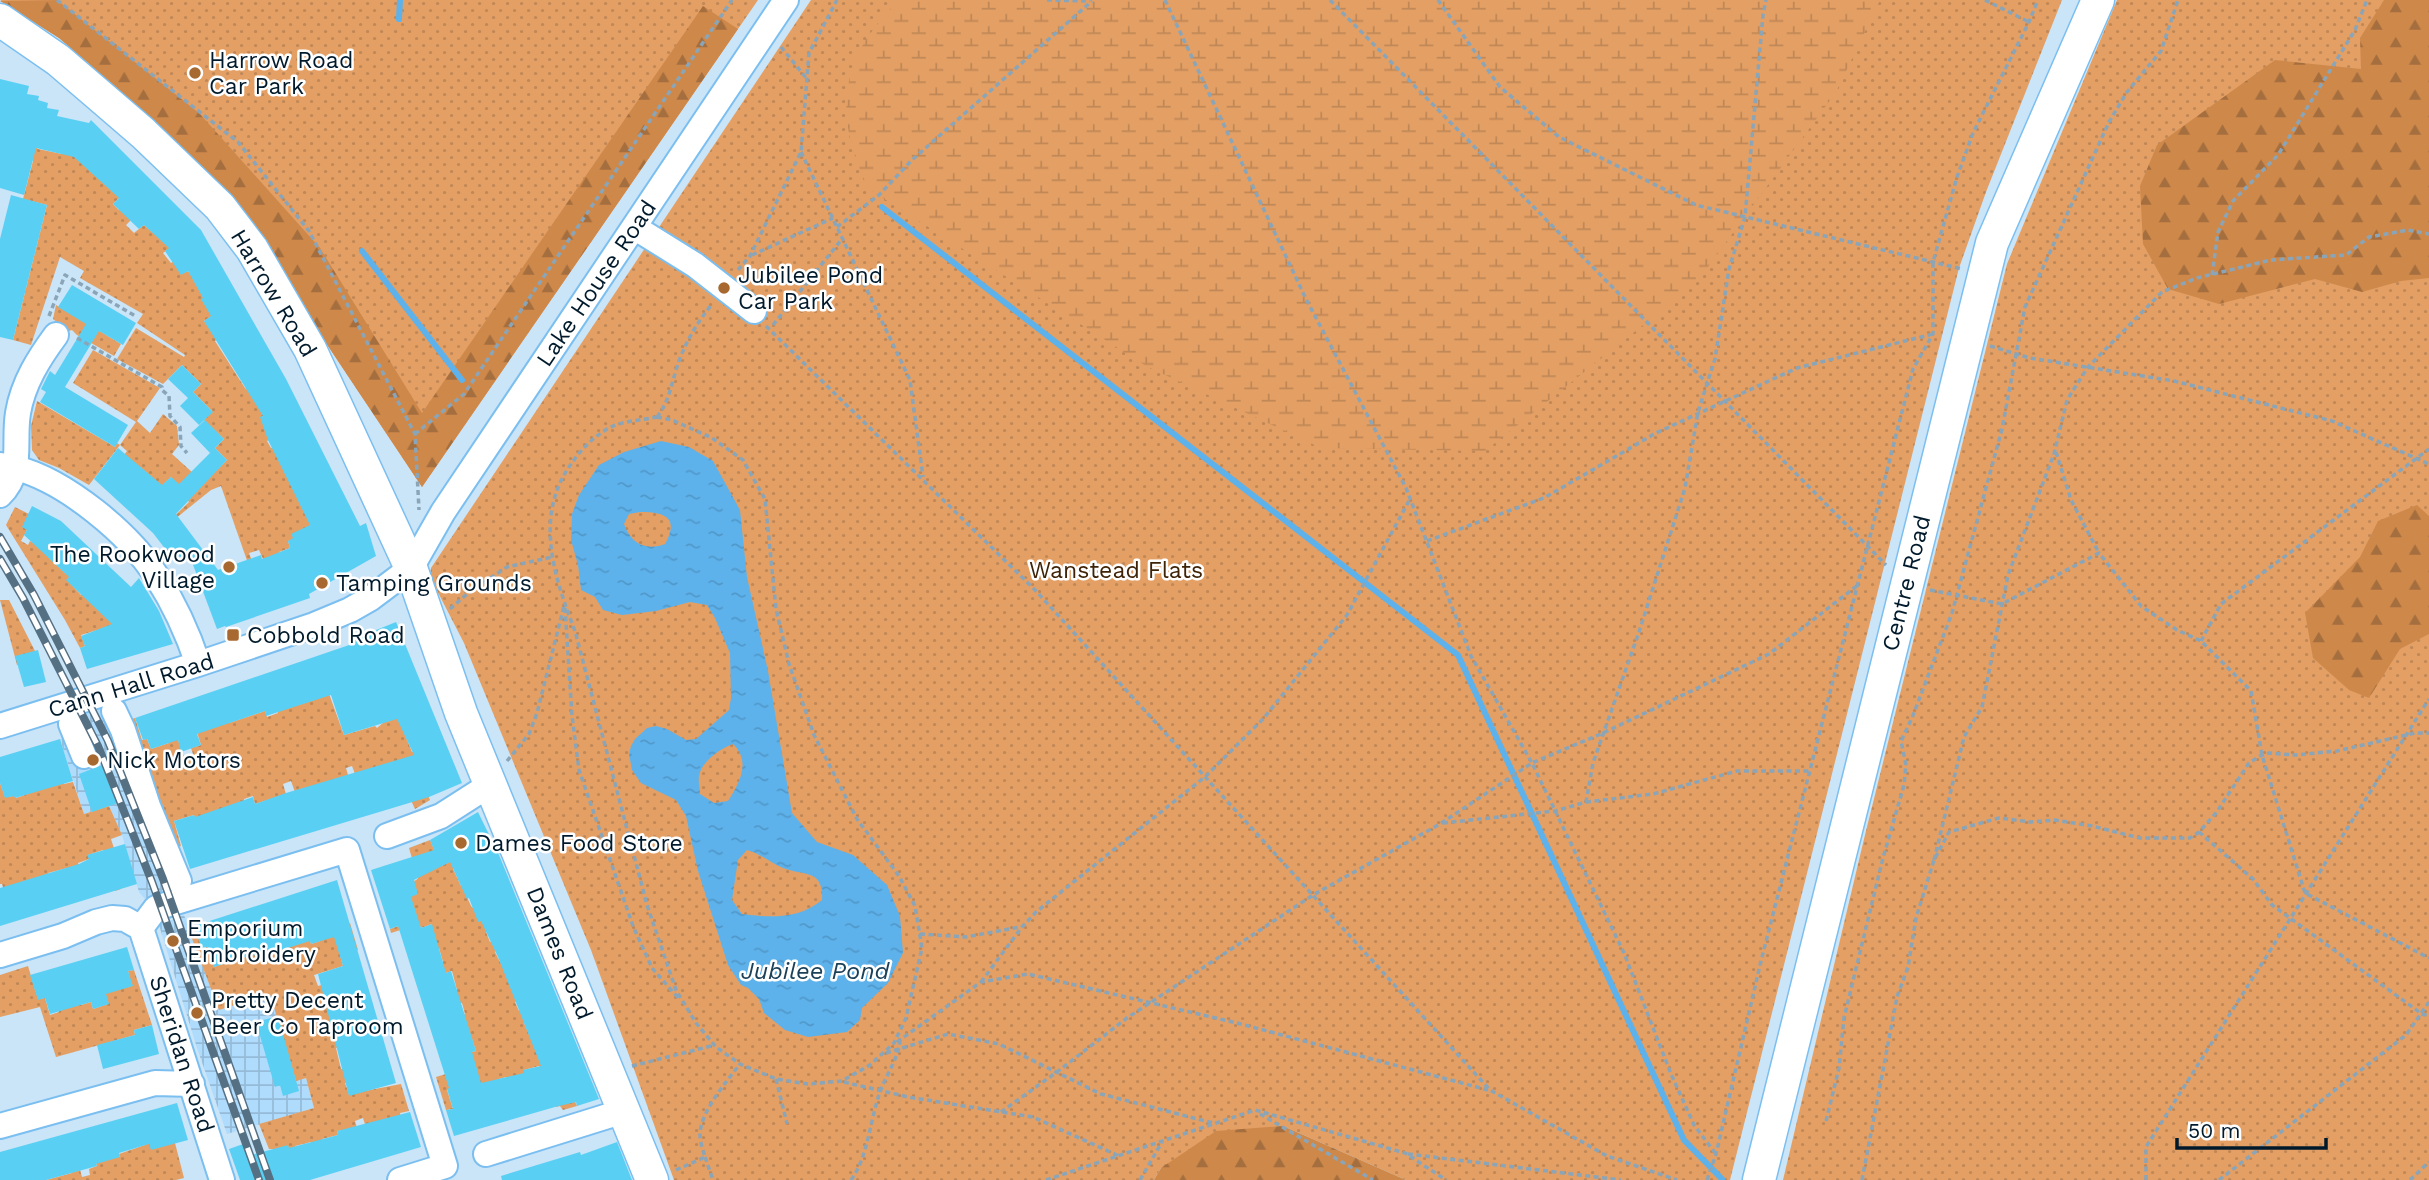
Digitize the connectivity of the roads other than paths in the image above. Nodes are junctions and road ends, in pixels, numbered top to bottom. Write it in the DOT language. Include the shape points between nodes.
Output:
graph roads {
  1 [pos="786,0"];
  2 [pos="2098,0"];
  3 [pos="0,20"];
  4 [pos="634,226"];
  5 [pos="761,320"];
  6 [pos="56,335"];
  7 [pos="8,466"];
  8 [pos="0,495"];
  9 [pos="411,568"];
  10 [pos="198,664"];
  11 [pos="114,711"];
  12 [pos="71,724"];
  13 [pos="0,726"];
  14 [pos="84,756"];
  15 [pos="496,776"];
  16 [pos="387,835"];
  17 [pos="179,881"];
  18 [pos="141,928"];
  19 [pos="0,955"];
  20 [pos="192,1084"];
  21 [pos="624,1111"];
  22 [pos="0,1126"];
  23 [pos="486,1154"];
  24 [pos="661,1176"];
  25 [pos="222,1180"];
  26 [pos="400,1180"];
  27 [pos="1759,1180"];
  1 -- 4 [label="street, Lake House Road"];
  2 -- 27 [label="main road, Centre Road" via="1992,243"];
  3 -- 9 [label="main road, Harrow Road" via="58,61 143,133 220,207 252,248 310,349"];
  4 -- 5 [label="street" via="695,265"];
  4 -- 9 [label="street, Lake House Road" via="443,512"];
  6 -- 7 [label="street" via="38,359 23,395"];
  7 -- 8 [label="street" via="10,486"];
  7 -- 10 [label="street" via="51,483 125,539 156,575"];
  9 -- 10 [label="street, Cann Hall Road" via="351,610"];
  9 -- 15 [label="main road, Dames Road" via="461,713"];
  10 -- 13 [label="street, Cann Hall Road"];
  11 -- 17 [label="street"];
  12 -- 14 [label="street"];
  15 -- 16 [label="street" via="441,816"];
  15 -- 21 [label="main road, Dames Road"];
  18 -- 19 [label="street" via="112,918"];
  18 -- 20 [label="street, Sheridan Road"];
  18 -- 26 [label="street" via="156,908 347,850 445,1166"];
  20 -- 22 [label="street" via="155,1083"];
  20 -- 25 [label="street, Sheridan Road"];
  21 -- 23 [label="street"];
  21 -- 24 [label="main road, Dames Road"];
}
